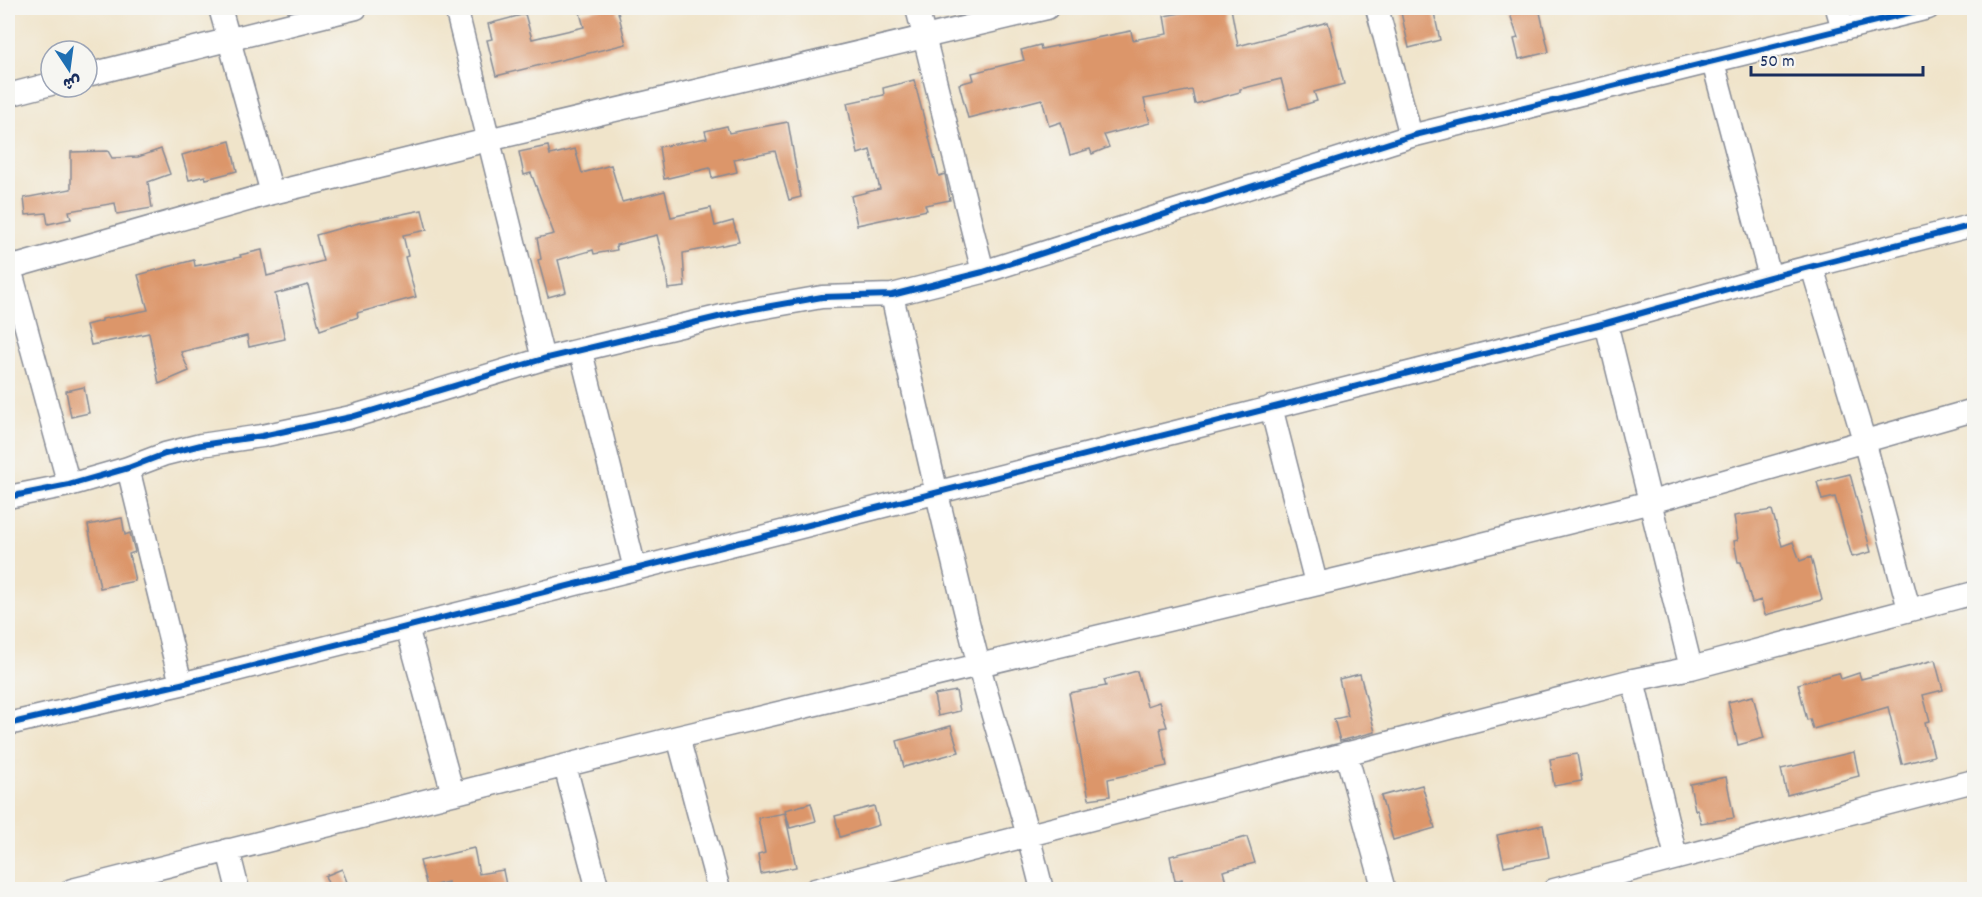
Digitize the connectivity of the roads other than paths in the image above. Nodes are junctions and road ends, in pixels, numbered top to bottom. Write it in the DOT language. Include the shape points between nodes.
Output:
graph roads {
  1 [pos="220,8"];
  2 [pos="356,8"];
  3 [pos="456,8"];
  4 [pos="917,8"];
  5 [pos="1047,8"];
  6 [pos="1377,8"];
  7 [pos="1928,8"];
  8 [pos="1840,18"];
  9 [pos="924,38"];
  10 [pos="228,40"];
  11 [pos="1713,62"];
  12 [pos="99,72"];
  13 [pos="39,87"];
  14 [pos="8,95"];
  15 [pos="1411,136"];
  16 [pos="488,140"];
  17 [pos="272,193"];
  18 [pos="1974,225"];
  19 [pos="8,264"];
  20 [pos="1812,267"];
  21 [pos="982,272"];
  22 [pos="1770,277"];
  23 [pos="12,294"];
  24 [pos="892,295"];
  25 [pos="1606,323"];
  26 [pos="581,351"];
  27 [pos="543,359"];
  28 [pos="1272,407"];
  29 [pos="1974,410"];
  30 [pos="1864,440"];
  31 [pos="128,468"];
  32 [pos="69,485"];
  33 [pos="936,493"];
  34 [pos="8,498"];
  35 [pos="1651,502"];
  36 [pos="635,569"];
  37 [pos="1316,583"];
  38 [pos="1974,593"];
  39 [pos="1909,609"];
  40 [pos="407,627"];
  41 [pos="979,665"];
  42 [pos="1691,668"];
  43 [pos="1633,680"];
  44 [pos="181,684"];
  45 [pos="8,724"];
  46 [pos="678,737"];
  47 [pos="1346,753"];
  48 [pos="565,766"];
  49 [pos="1974,781"];
  50 [pos="453,794"];
  51 [pos="1029,835"];
  52 [pos="228,850"];
  53 [pos="1677,857"];
  54 [pos="72,890"];
  55 [pos="238,890"];
  56 [pos="598,890"];
  57 [pos="719,890"];
  58 [pos="815,890"];
  59 [pos="1042,890"];
  60 [pos="1384,890"];
  61 [pos="1554,890"];
  1 -- 10 [label="street"];
  2 -- 10 [label="street"];
  3 -- 16 [label="street"];
  4 -- 9 [label="street"];
  5 -- 9 [label="street"];
  6 -- 15 [label="street"];
  7 -- 8 [label="street"];
  8 -- 11 [label="street"];
  9 -- 16 [label="street"];
  9 -- 21 [label="street"];
  10 -- 12 [label="street"];
  10 -- 17 [label="street"];
  11 -- 15 [label="street"];
  11 -- 22 [label="street"];
  13 -- 14 [label="street"];
  15 -- 21 [label="street"];
  16 -- 17 [label="street"];
  16 -- 27 [label="street"];
  17 -- 19 [label="street"];
  18 -- 20 [label="street"];
  19 -- 23 [label="street"];
  20 -- 22 [label="street"];
  20 -- 30 [label="street"];
  21 -- 24 [label="street"];
  22 -- 25 [label="street"];
  23 -- 32 [label="street"];
  24 -- 26 [label="street" via="822,297 754,309"];
  24 -- 33 [label="street"];
  25 -- 28 [label="street"];
  25 -- 35 [label="street"];
  26 -- 27 [label="street"];
  26 -- 36 [label="street"];
  27 -- 31 [label="street" via="351,417 201,445"];
  28 -- 33 [label="street"];
  28 -- 37 [label="street"];
  29 -- 30 [label="street"];
  30 -- 35 [label="street"];
  30 -- 39 [label="street"];
  31 -- 32 [label="street"];
  31 -- 44 [label="street"];
  32 -- 34 [label="street"];
  33 -- 36 [label="street"];
  33 -- 41 [label="street"];
  35 -- 37 [label="street"];
  35 -- 42 [label="street"];
  36 -- 40 [label="street"];
  37 -- 41 [label="street"];
  38 -- 39 [label="street"];
  39 -- 42 [label="street"];
  40 -- 44 [label="street"];
  40 -- 50 [label="street"];
  41 -- 46 [label="street"];
  41 -- 51 [label="street"];
  42 -- 43 [label="street"];
  43 -- 47 [label="street"];
  43 -- 53 [label="street"];
  44 -- 45 [label="street"];
  46 -- 48 [label="street"];
  46 -- 57 [label="street"];
  47 -- 51 [label="street"];
  47 -- 60 [label="street"];
  48 -- 50 [label="street"];
  48 -- 56 [label="street"];
  49 -- 53 [label="street"];
  50 -- 52 [label="street"];
  51 -- 58 [label="street"];
  51 -- 59 [label="street"];
  52 -- 54 [label="street"];
  52 -- 55 [label="street"];
  53 -- 61 [label="street"];
}
